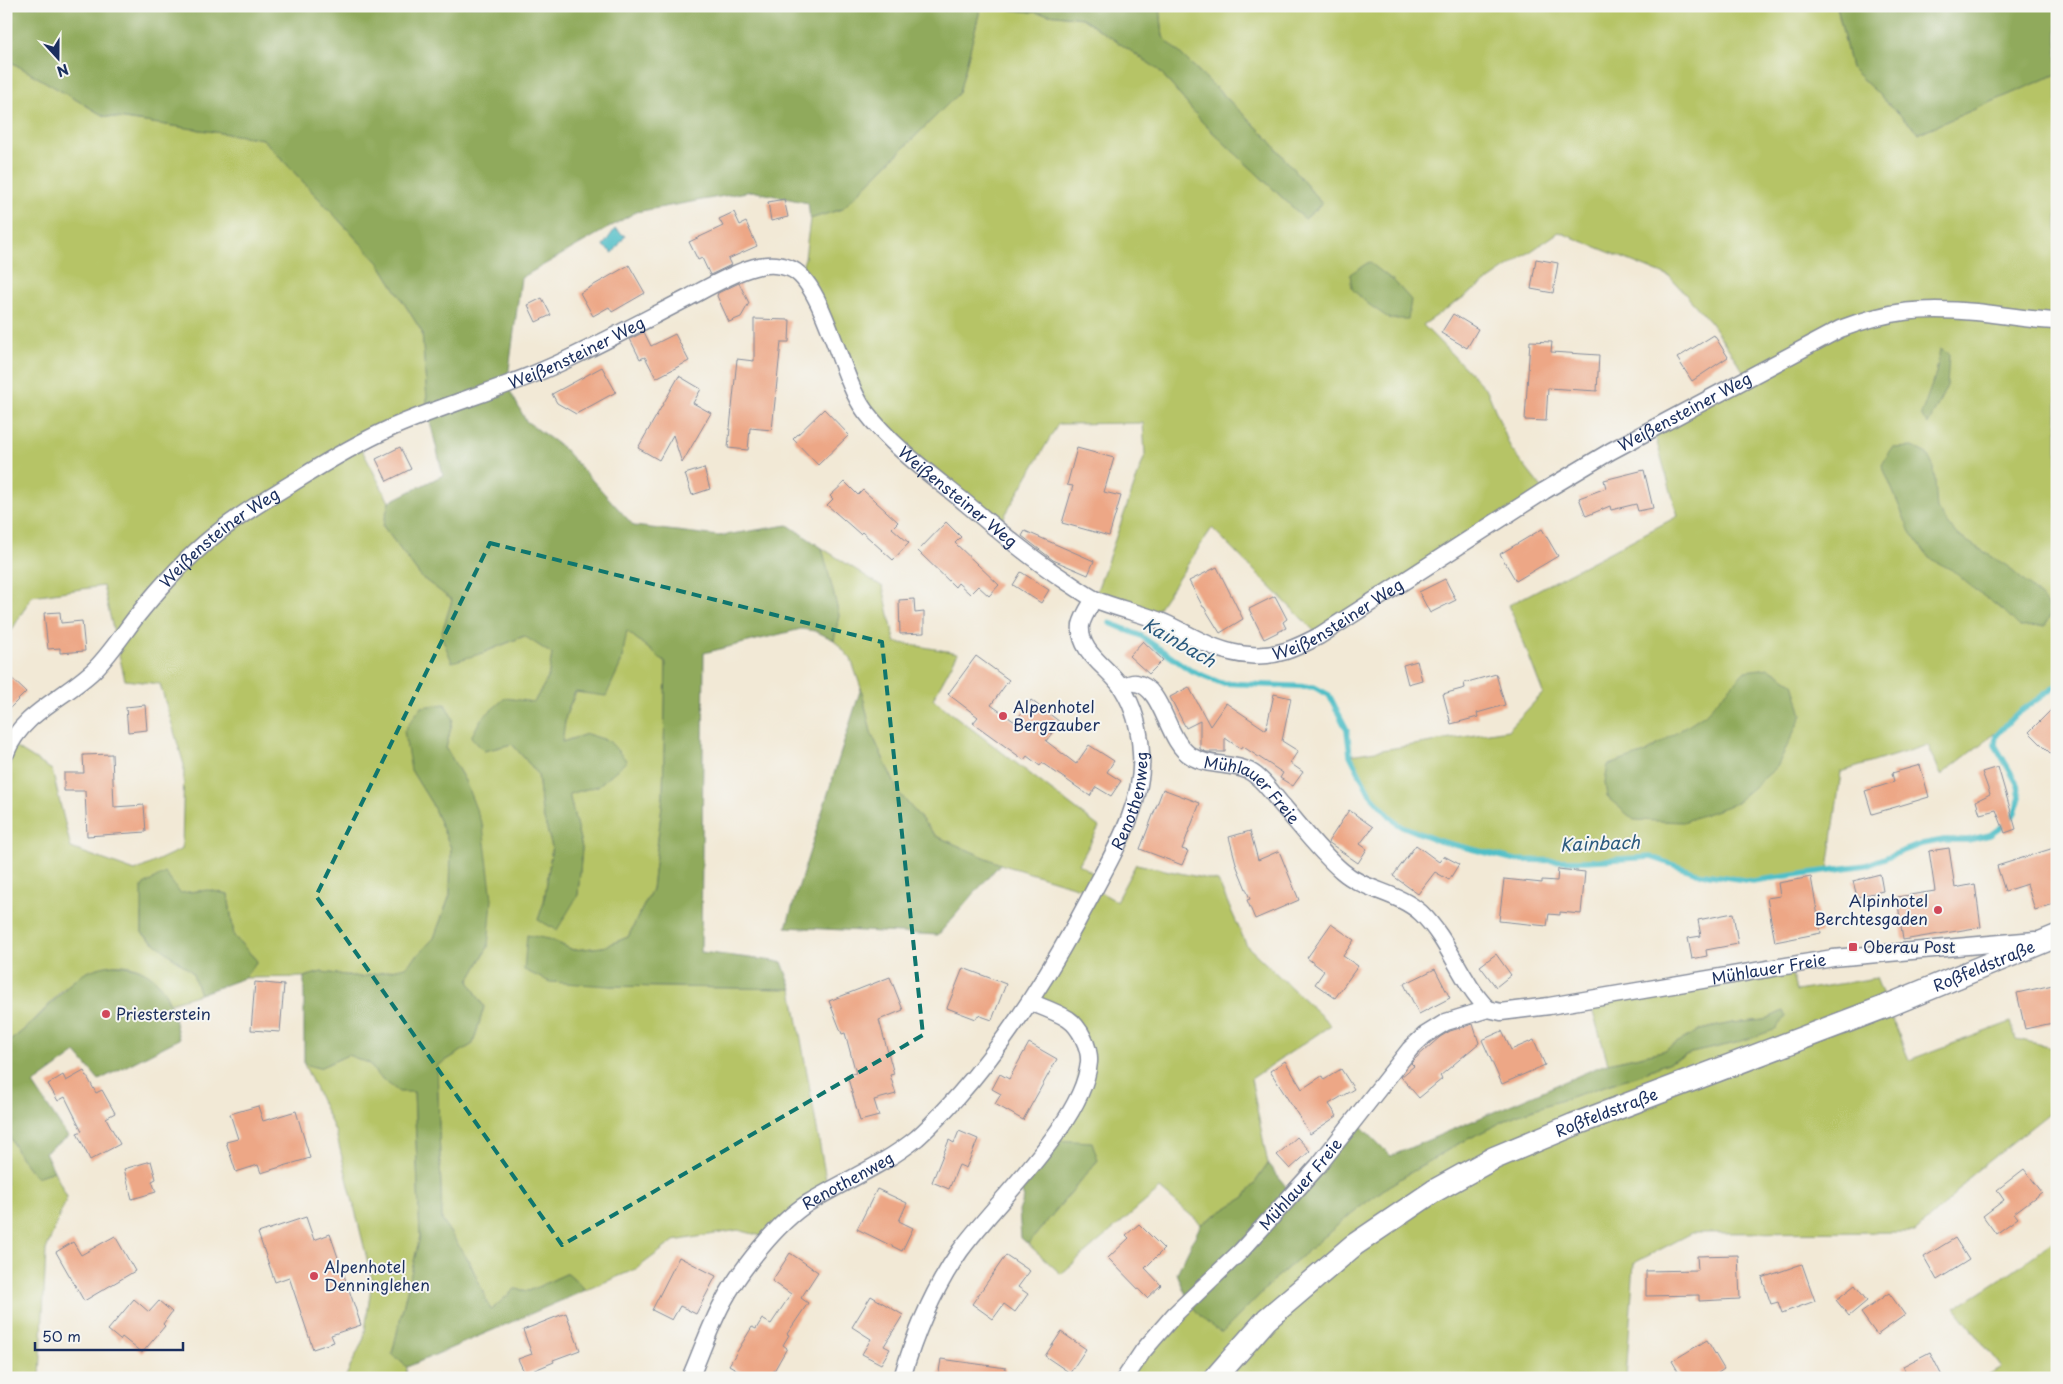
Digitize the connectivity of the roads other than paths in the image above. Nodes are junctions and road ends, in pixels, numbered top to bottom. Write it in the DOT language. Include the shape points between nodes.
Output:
graph roads {
  1 [pos="2057,320"];
  2 [pos="1094,598"];
  3 [pos="1122,687"];
  4 [pos="6,753"];
  5 [pos="2055,937"];
  6 [pos="1030,1002"];
  7 [pos="1488,1009"];
  8 [pos="690,1378"];
  9 [pos="902,1378"];
  10 [pos="1125,1378"];
  11 [pos="1215,1378"];
  1 -- 2 [label="street, Weißensteiner Weg" via="1925,309 1895,312 1840,330 1611,451 1319,636 1273,656 1230,653 1208,646 1161,622"];
  2 -- 3 [label="street, Renothenweg" via="1082,623 1082,636 1086,647"];
  2 -- 4 [label="street, Weißensteiner Weg" via="1047,568 898,446 854,394 810,286 800,273 790,268 766,265 716,283 568,360 393,427 255,505 214,535 175,572 97,667 19,731"];
  3 -- 6 [label="street, Renothenweg" via="1138,728 1142,754 1137,796 1093,892"];
  3 -- 7 [label="street, Mühlauer Freie" via="1134,682 1146,686 1154,695 1181,748 1200,760 1250,771 1261,779 1341,870 1351,878 1399,897 1420,912 1451,953 1473,994"];
  5 -- 7 [label="street, Mühlauer Freie" via="1833,958 1549,1006 1501,1012"];
  5 -- 11 [label="main road, Roßfeldstraße" via="1887,1006 1582,1121 1494,1158 1434,1191 1354,1245 1267,1319"];
  6 -- 8 [label="street, Renothenweg" via="971,1082 917,1138 806,1204 769,1238 723,1301"];
  6 -- 9 [label="street" via="1067,1019 1084,1040 1089,1061 1084,1082 1052,1140 961,1251 936,1289"];
  7 -- 10 [label="street, Mühlauer Freie" via="1446,1022 1410,1049 1318,1166 1241,1251 1175,1314 1142,1351"];
}
